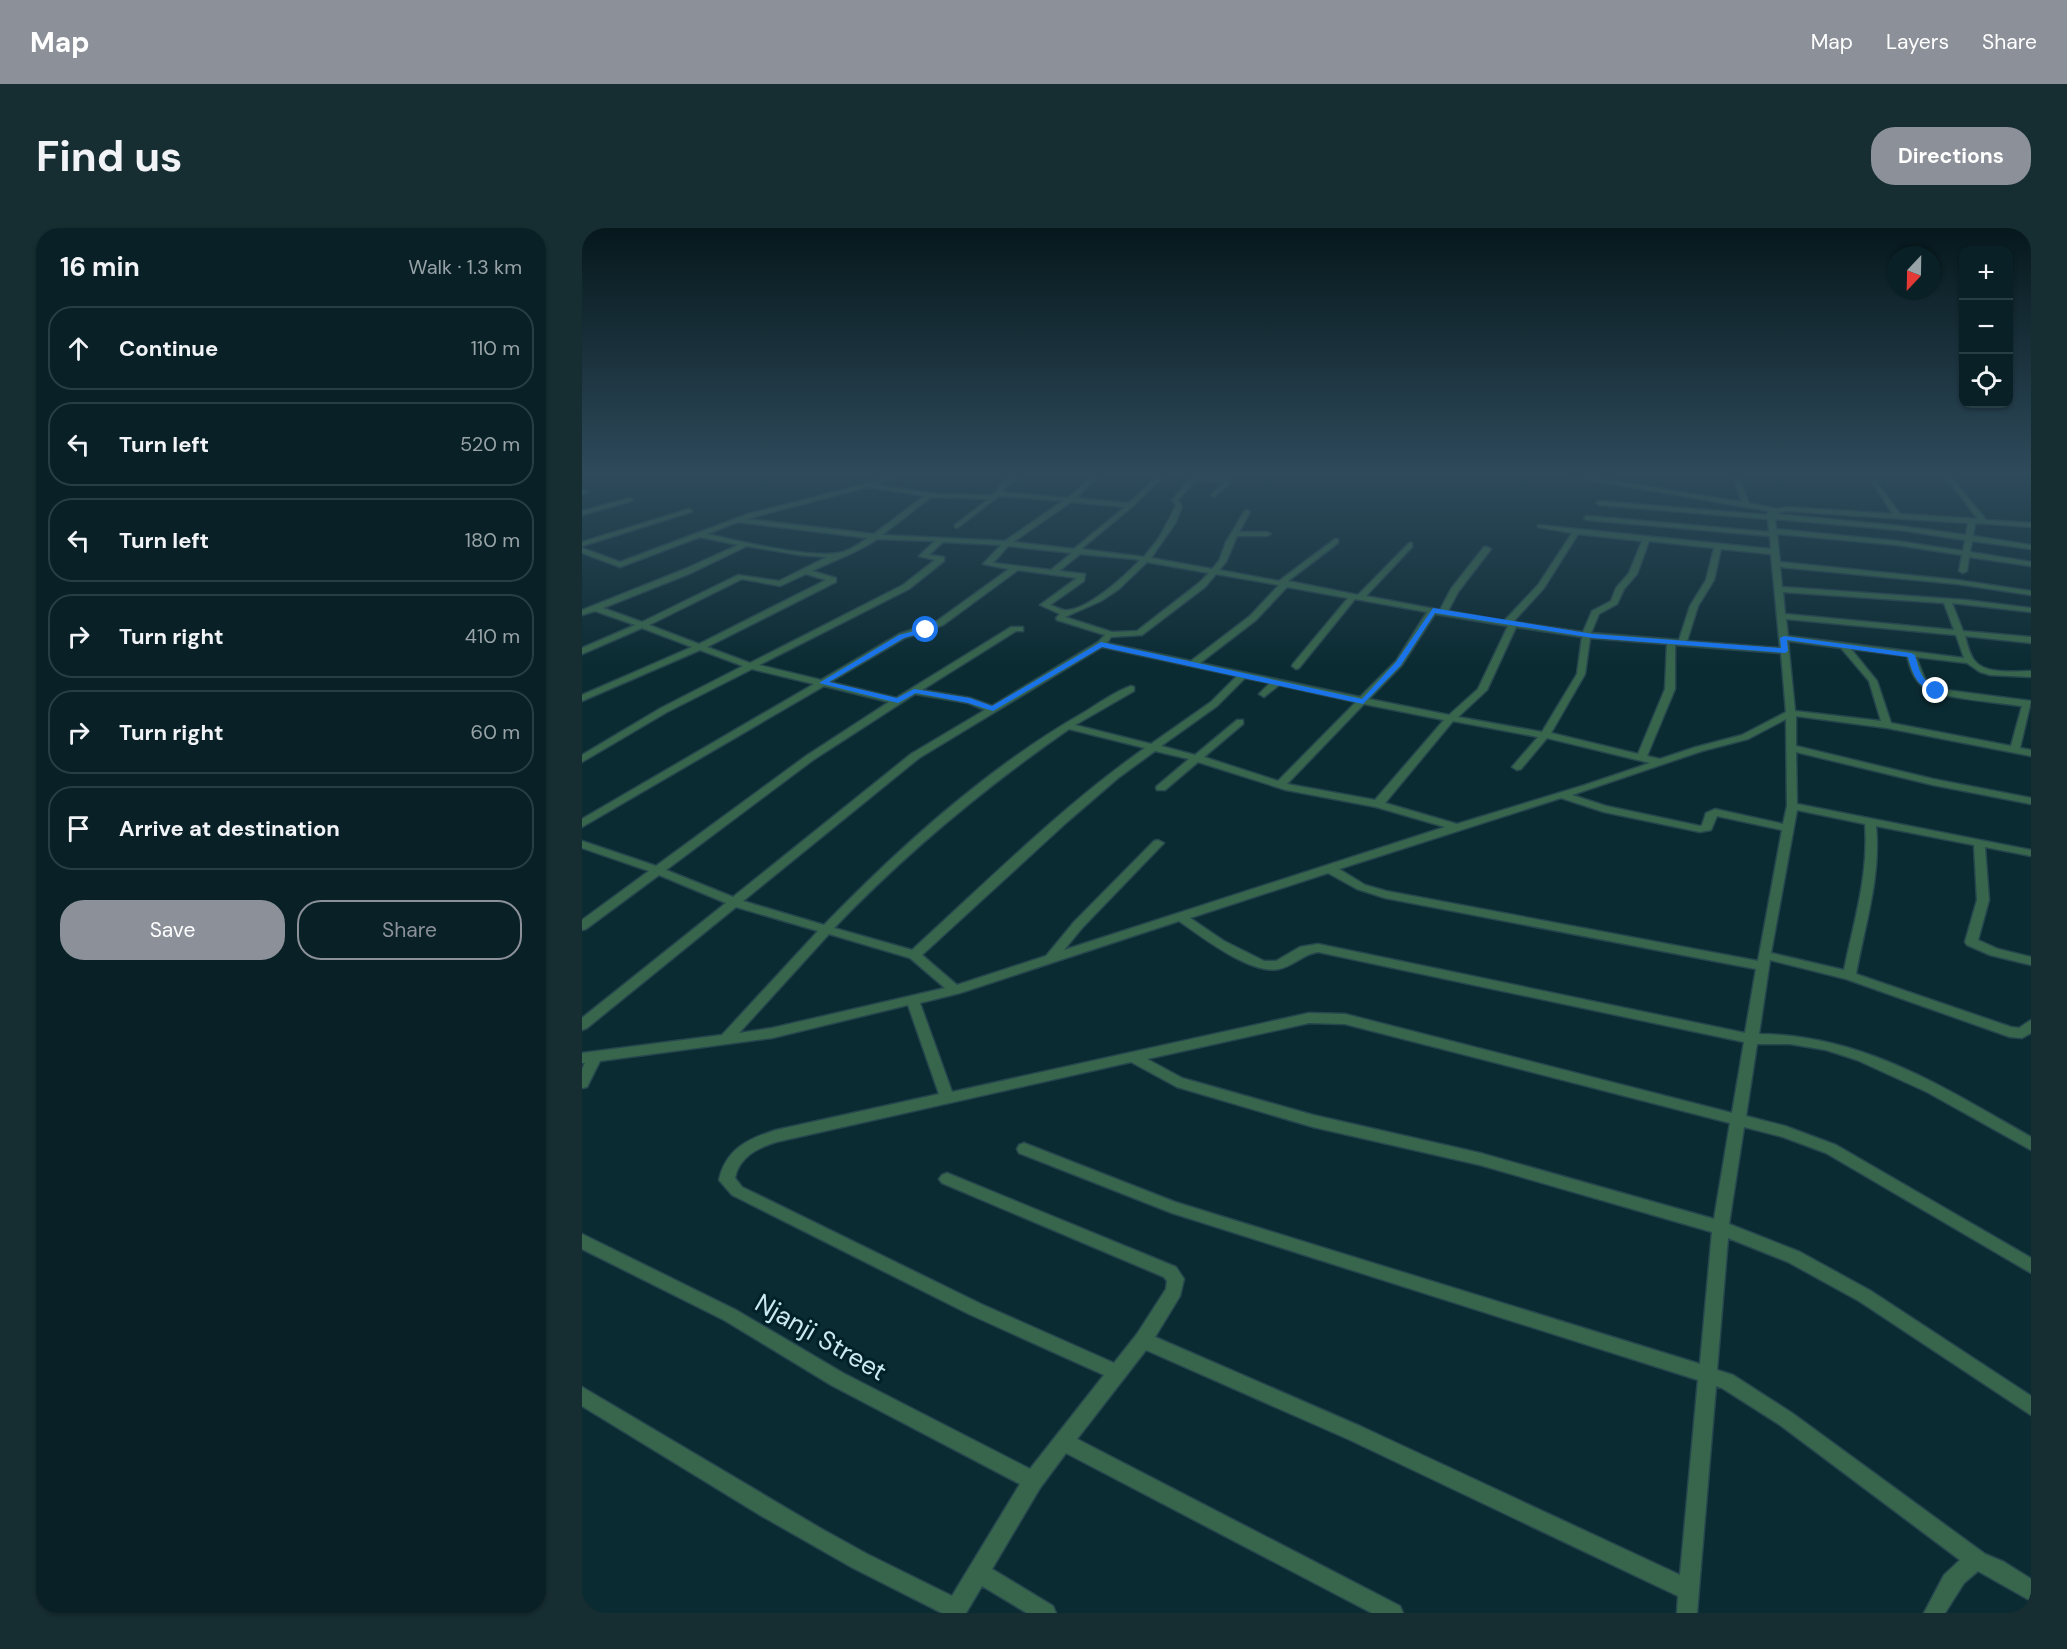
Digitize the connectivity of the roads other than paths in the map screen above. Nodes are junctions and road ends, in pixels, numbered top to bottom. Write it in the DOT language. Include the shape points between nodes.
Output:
graph roads {
  1 [pos="603,538"];
  2 [pos="689,538"];
  3 [pos="715,538"];
  4 [pos="872,538"];
  5 [pos="884,538"];
  6 [pos="1014,538"];
  7 [pos="1093,538"];
  8 [pos="1161,538"];
  9 [pos="1232,538"];
  10 [pos="1572,538"];
  11 [pos="1625,538"];
  12 [pos="1773,538"];
  13 [pos="1836,538"];
  14 [pos="1962,538"];
  15 [pos="1970,539"];
  16 [pos="1646,540"];
  17 [pos="940,541"];
  18 [pos="1335,541"];
  19 [pos="582,544"];
  20 [pos="746,544"];
  21 [pos="1006,544"];
  22 [pos="1409,545"];
  23 [pos="1718,547"];
  24 [pos="2031,547"];
  25 [pos="1487,549"];
  26 [pos="582,550"];
  27 [pos="1077,551"];
  28 [pos="1967,554"];
  29 [pos="838,555"];
  30 [pos="1145,558"];
  31 [pos="1777,558"];
  32 [pos="2031,564"];
  33 [pos="1016,568"];
  34 [pos="1216,570"];
  35 [pos="1963,571"];
  36 [pos="804,572"];
  37 [pos="1053,572"];
  38 [pos="1284,583"];
  39 [pos="1780,589"];
  40 [pos="2031,593"];
  41 [pos="1357,597"];
  42 [pos="1947,601"];
  43 [pos="596,608"];
  44 [pos="2031,610"];
  45 [pos="1438,611"];
  46 [pos="582,613"];
  47 [pos="1065,613"];
  48 [pos="1782,616"];
  49 [pos="1510,624"];
  50 [pos="643,625"];
  51 [pos="1020,629"];
  52 [pos="1139,633"];
  53 [pos="1110,635"];
  54 [pos="1586,635"];
  55 [pos="1961,635"];
  56 [pos="2031,640"];
  57 [pos="1671,643"];
  58 [pos="1101,644"];
  59 [pos="1682,644"];
  60 [pos="1784,644"];
  61 [pos="698,646"];
  62 [pos="1844,646"];
  63 [pos="1118,647"];
  64 [pos="582,651"];
  65 [pos="1911,655"];
  66 [pos="1970,661"];
  67 [pos="1194,663"];
  68 [pos="752,666"];
  69 [pos="1296,666"];
  70 [pos="2031,674"];
  71 [pos="1243,675"];
  72 [pos="1276,681"];
  73 [pos="823,683"];
  74 [pos="1131,688"];
  75 [pos="914,691"];
  76 [pos="1264,694"];
  77 [pos="582,698"];
  78 [pos="898,701"];
  79 [pos="1363,701"];
  80 [pos="2029,704"];
  81 [pos="993,709"];
  82 [pos="1791,713"];
  83 [pos="1450,719"];
  84 [pos="1240,722"];
  85 [pos="1887,725"];
  86 [pos="1067,726"];
  87 [pos="1545,735"];
  88 [pos="1151,746"];
  89 [pos="1793,748"];
  90 [pos="2015,748"];
  91 [pos="2031,753"];
  92 [pos="1196,758"];
  93 [pos="1641,758"];
  94 [pos="582,759"];
  95 [pos="1659,762"];
  96 [pos="1517,767"];
  97 [pos="1280,785"];
  98 [pos="1161,788"];
  99 [pos="1561,795"];
  100 [pos="2031,801"];
  101 [pos="1378,804"];
  102 [pos="1792,806"];
  103 [pos="1870,822"];
  104 [pos="582,824"];
  105 [pos="1460,828"];
  106 [pos="1787,828"];
  107 [pos="1979,842"];
  108 [pos="1158,843"];
  109 [pos="582,844"];
  110 [pos="2031,853"];
  111 [pos="1330,869"];
  112 [pos="659,871"];
  113 [pos="733,901"];
  114 [pos="1182,918"];
  115 [pos="582,926"];
  116 [pos="825,929"];
  117 [pos="914,955"];
  118 [pos="1050,959"];
  119 [pos="1764,960"];
  120 [pos="2031,961"];
  121 [pos="1849,976"];
  122 [pos="955,990"];
  123 [pos="913,1000"];
  124 [pos="582,1025"];
  125 [pos="2031,1025"];
  126 [pos="727,1038"];
  127 [pos="1752,1039"];
  128 [pos="588,1057"];
  129 [pos="1133,1057"];
  130 [pos="582,1083"];
  131 [pos="948,1099"];
  132 [pos="1738,1121"];
  133 [pos="2031,1144"];
  134 [pos="1024,1149"];
  135 [pos="947,1179"];
  136 [pos="1721,1228"];
  137 [pos="582,1241"];
  138 [pos="2031,1266"];
  139 [pos="1143,1340"];
  140 [pos="1116,1372"];
  141 [pos="1708,1375"];
  142 [pos="582,1396"];
  143 [pos="2031,1406"];
  144 [pos="1063,1442"];
  145 [pos="1032,1481"];
  146 [pos="1978,1561"];
  147 [pos="978,1572"];
  148 [pos="1689,1590"];
  149 [pos="2031,1591"];
  150 [pos="955,1611"];
  151 [pos="1046,1613"];
  152 [pos="1393,1613"];
  153 [pos="1687,1613"];
  154 [pos="1934,1613"];
  1 -- 19 [label="street"];
  2 -- 26 [label="street" via="620,566"];
  3 -- 20 [label="street"];
  4 -- 29 [label="street"];
  5 -- 17 [label="street"];
  6 -- 21 [label="street"];
  7 -- 27 [label="street"];
  8 -- 30 [label="street"];
  9 -- 34 [label="street"];
  10 -- 49 [label="street"];
  11 -- 16 [label="street"];
  12 -- 31 [label="street"];
  13 -- 28 [label="street"];
  14 -- 15 [label="street"];
  15 -- 24 [label="street"];
  15 -- 28 [label="street"];
  16 -- 23 [label="street"];
  16 -- 54 [label="street" via="1633,574 1614,602 1594,613"];
  17 -- 21 [label="street"];
  17 -- 68 [label="street" via="923,556 941,559 906,587"];
  18 -- 38 [label="street"];
  20 -- 29 [label="street"];
  20 -- 43 [label="street"];
  21 -- 27 [label="street"];
  21 -- 33 [label="street" via="987,564"];
  22 -- 41 [label="street"];
  23 -- 31 [label="street"];
  23 -- 59 [label="street" via="1710,580 1694,606"];
  25 -- 45 [label="street"];
  27 -- 30 [label="street"];
  27 -- 37 [label="street"];
  28 -- 32 [label="street"];
  28 -- 35 [label="street"];
  29 -- 36 [label="street"];
  30 -- 34 [label="street"];
  30 -- 47 [label="street" via="1109,592 1076,612"];
  31 -- 39 [label="street"];
  31 -- 40 [label="street" via="1837,571 1856,569"];
  33 -- 37 [label="street"];
  33 -- 73 [label="street" via="940,623 902,636"];
  34 -- 38 [label="street"];
  34 -- 52 [label="street"];
  36 -- 50 [label="street" via="778,584 741,577"];
  36 -- 61 [label="street" via="833,580"];
  37 -- 47 [label="street" via="1083,578 1045,604"];
  38 -- 41 [label="street"];
  38 -- 67 [label="street" via="1253,618"];
  39 -- 42 [label="street"];
  39 -- 48 [label="street"];
  41 -- 45 [label="street"];
  41 -- 69 [label="street"];
  42 -- 44 [label="street"];
  42 -- 55 [label="street"];
  43 -- 46 [label="street"];
  43 -- 50 [label="street"];
  45 -- 49 [label="street"];
  45 -- 79 [label="street" via="1399,663"];
  47 -- 53 [label="street" via="1060,618 1063,620"];
  48 -- 55 [label="street"];
  48 -- 60 [label="street"];
  49 -- 54 [label="street"];
  49 -- 83 [label="street" via="1482,690"];
  50 -- 61 [label="street"];
  50 -- 64 [label="street"];
  51 -- 75 [label="street" via="1014,629"];
  52 -- 53 [label="street"];
  52 -- 63 [label="street"];
  53 -- 58 [label="street"];
  54 -- 57 [label="street"];
  54 -- 87 [label="street" via="1581,674"];
  55 -- 56 [label="street"];
  55 -- 66 [label="street"];
  57 -- 59 [label="street"];
  57 -- 93 [label="street" via="1670,689"];
  58 -- 63 [label="street"];
  58 -- 81 [label="street"];
  59 -- 60 [label="street"];
  60 -- 62 [label="street"];
  60 -- 82 [label="street"];
  61 -- 68 [label="street"];
  61 -- 77 [label="street"];
  62 -- 65 [label="street"];
  62 -- 85 [label="street" via="1872,681"];
  63 -- 67 [label="street"];
  65 -- 66 [label="street"];
  65 -- 80 [label="street" via="1917,676 1936,691"];
  66 -- 70 [label="street" via="1986,671"];
  67 -- 71 [label="street"];
  68 -- 73 [label="street"];
  68 -- 94 [label="street" via="664,710"];
  71 -- 72 [label="street"];
  71 -- 88 [label="street" via="1218,703"];
  72 -- 76 [label="street"];
  72 -- 79 [label="street"];
  73 -- 78 [label="street"];
  73 -- 104 [label="street"];
  74 -- 86 [label="street"];
  75 -- 78 [label="street"];
  75 -- 81 [label="street"];
  78 -- 112 [label="street" via="738,808"];
  79 -- 83 [label="street"];
  79 -- 97 [label="street"];
  80 -- 90 [label="street"];
  81 -- 113 [label="street" via="915,756"];
  82 -- 85 [label="street"];
  82 -- 89 [label="street"];
  82 -- 95 [label="street" via="1745,737"];
  83 -- 87 [label="street"];
  83 -- 101 [label="street"];
  84 -- 92 [label="street"];
  85 -- 90 [label="street"];
  86 -- 88 [label="street"];
  86 -- 116 [label="street" via="954,809"];
  87 -- 93 [label="street"];
  87 -- 96 [label="street"];
  88 -- 92 [label="street"];
  88 -- 117 [label="street" via="1037,842"];
  89 -- 100 [label="street"];
  89 -- 102 [label="street"];
  90 -- 91 [label="street"];
  92 -- 97 [label="street"];
  92 -- 98 [label="street"];
  93 -- 95 [label="street"];
  95 -- 99 [label="street"];
  97 -- 101 [label="street"];
  99 -- 105 [label="street"];
  99 -- 106 [label="street" via="1604,809 1701,829 1707,828 1710,815 1715,812"];
  101 -- 105 [label="street"];
  102 -- 103 [label="street"];
  102 -- 106 [label="street"];
  103 -- 107 [label="street"];
  103 -- 121 [label="street" via="1874,855"];
  105 -- 111 [label="street"];
  106 -- 119 [label="street"];
  107 -- 110 [label="street"];
  107 -- 120 [label="street" via="1983,900 1971,942"];
  108 -- 118 [label="street"];
  109 -- 112 [label="street"];
  111 -- 114 [label="street"];
  111 -- 119 [label="street" via="1361,887 1386,894"];
  112 -- 113 [label="street"];
  112 -- 115 [label="street"];
  113 -- 116 [label="street"];
  113 -- 124 [label="street"];
  114 -- 118 [label="street"];
  114 -- 127 [label="street" via="1220,944 1262,965 1278,965 1304,950 1318,948"];
  116 -- 117 [label="street"];
  116 -- 126 [label="street"];
  117 -- 122 [label="street"];
  118 -- 122 [label="street"];
  119 -- 121 [label="street"];
  119 -- 127 [label="street"];
  121 -- 125 [label="street" via="2010,1032 2022,1033"];
  122 -- 123 [label="street"];
  123 -- 126 [label="street" via="772,1033"];
  123 -- 131 [label="street"];
  126 -- 128 [label="street"];
  127 -- 132 [label="street"];
  127 -- 133 [label="street" via="1779,1037 1812,1042 1863,1057 1919,1082"];
  128 -- 130 [label="street"];
  129 -- 131 [label="street"];
  129 -- 132 [label="street" via="1309,1018 1345,1020"];
  129 -- 136 [label="street" via="1177,1082 1313,1121 1479,1159"];
  131 -- 140 [label="street" via="757,1141 741,1151 728,1168 727,1180 737,1191 839,1242"];
  132 -- 136 [label="street"];
  132 -- 138 [label="street" via="1785,1132 1831,1149"];
  134 -- 141 [label="street" via="1172,1207"];
  135 -- 139 [label="street" via="1170,1272 1176,1279 1174,1291"];
  136 -- 141 [label="street"];
  136 -- 143 [label="street" via="1794,1257 1865,1296"];
  137 -- 145 [label="street, Njanji Street" via="730,1315 837,1379"];
  139 -- 140 [label="street"];
  139 -- 148 [label="street" via="1355,1433"];
  140 -- 144 [label="street"];
  141 -- 146 [label="street" via="1727,1381 1786,1419"];
  141 -- 148 [label="street"];
  142 -- 150 [label="street" via="792,1525"];
  144 -- 145 [label="street"];
  144 -- 152 [label="street"];
  145 -- 147 [label="street"];
  146 -- 149 [label="street"];
  146 -- 154 [label="street" via="1964,1566 1952,1580"];
  147 -- 150 [label="street"];
  147 -- 151 [label="street"];
  148 -- 153 [label="street"];
}
